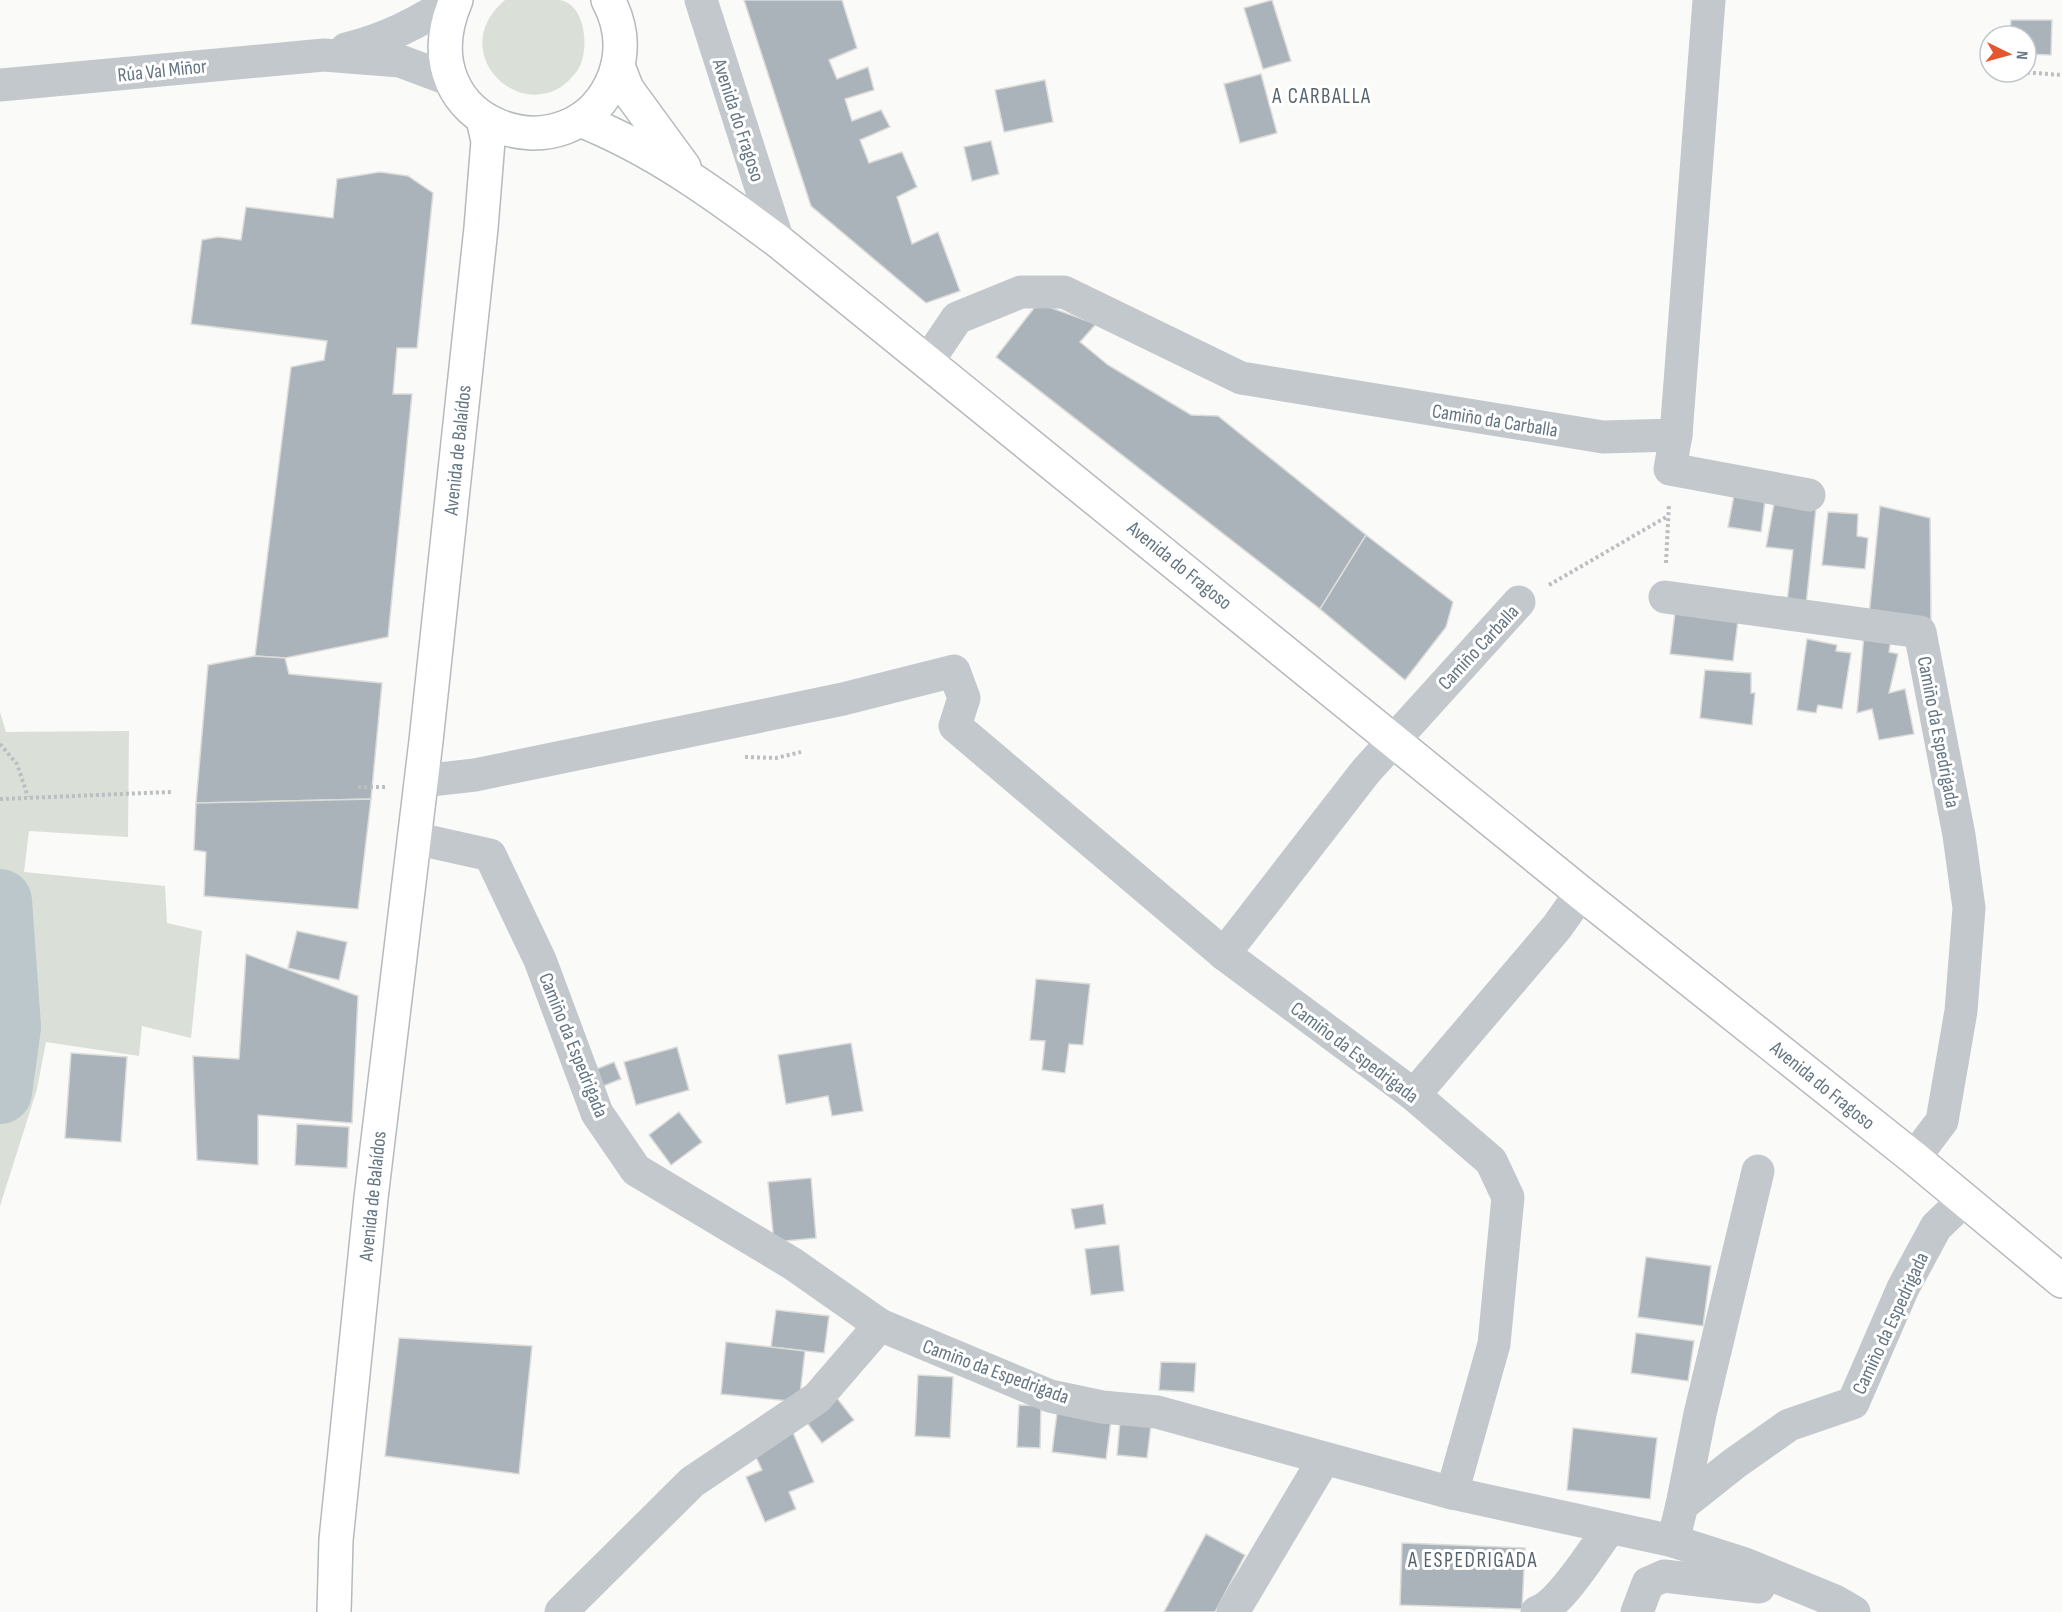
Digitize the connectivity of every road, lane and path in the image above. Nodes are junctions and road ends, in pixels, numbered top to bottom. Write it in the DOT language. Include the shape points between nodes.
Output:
graph roads {
  1 [pos="454,0"];
  2 [pos="608,0"];
  3 [pos="701,0"];
  4 [pos="1709,0"];
  5 [pos="324,55"];
  6 [pos="618,66"];
  7 [pos="2038,73"];
  8 [pos="2062,75"];
  9 [pos="451,80"];
  10 [pos="0,86"];
  11 [pos="483,119"];
  12 [pos="580,120"];
  13 [pos="692,178"];
  14 [pos="778,241"];
  15 [pos="928,361"];
  16 [pos="1676,435"];
  17 [pos="1809,495"];
  18 [pos="1665,597"];
  19 [pos="1519,602"];
  20 [pos="1394,738"];
  21 [pos="0,744"];
  22 [pos="421,781"];
  23 [pos="171,792"];
  24 [pos="28,796"];
  25 [pos="0,799"];
  26 [pos="414,838"];
  27 [pos="1581,892"];
  28 [pos="1224,954"];
  29 [pos="1414,1095"];
  30 [pos="1914,1158"];
  31 [pos="1758,1171"];
  32 [pos="1964,1200"];
  33 [pos="2062,1281"];
  34 [pos="880,1325"];
  35 [pos="1324,1459"];
  36 [pos="1452,1493"];
  37 [pos="1682,1505"];
  38 [pos="1610,1528"];
  39 [pos="1672,1541"];
  40 [pos="1758,1590"];
  41 [pos="334,1612"];
  42 [pos="561,1612"];
  43 [pos="1233,1612"];
  44 [pos="1537,1612"];
  45 [pos="1637,1612"];
  46 [pos="1854,1612"];
  1 -- 5 [label="street" via="420,22 380,40"];
  1 -- 9 [label="main road" via="446,23 444,52"];
  2 -- 6 [label="main road" via="621,40"];
  3 -- 14 [label="street, Avenida do Fragoso"];
  4 -- 16 [label="street"];
  5 -- 9 [label="street" via="400,61"];
  5 -- 10 [label="street, Rúa Val Miñor"];
  6 -- 12 [label="main road" via="610,87"];
  6 -- 13 [label="main road" via="627,89"];
  7 -- 8 [label="path"];
  9 -- 11 [label="main road" via="464,102"];
  11 -- 12 [label="main road" via="521,133 561,129"];
  11 -- 22 [label="main road, Avenida de Balaídos" via="488,141 481,228"];
  12 -- 13 [label="main road" via="630,142"];
  13 -- 14 [label="main road, Avenida do Fragoso"];
  14 -- 15 [label="main road, Avenida do Fragoso"];
  15 -- 16 [label="street, Camiño da Carballa" via="957,318 1021,292 1064,292 1241,378 1603,437"];
  15 -- 20 [label="main road, Avenida do Fragoso"];
  16 -- 17 [label="street" via="1670,469"];
  18 -- 19 [label="path, Camiño Carballa" via="1668,516"];
  18 -- 30 [label="street, Camiño da Espedrigada" via="1920,632 1969,908 1961,1011 1942,1121"];
  19 -- 20 [label="street, Camiño Carballa"];
  20 -- 27 [label="main road, Avenida do Fragoso"];
  20 -- 28 [label="street, Camiño Carballa"];
  21 -- 24 [label="path" via="17,764"];
  22 -- 26 [label="main road, Avenida de Balaídos"];
  22 -- 28 [label="street, Camiño da Espedrigada" via="475,775 843,699 954,671 964,698 955,726"];
  23 -- 24 [label="path"];
  24 -- 25 [label="path"];
  26 -- 34 [label="street, Camiño da Espedrigada" via="490,855 540,960 597,1113 636,1170 793,1264"];
  26 -- 41 [label="main road, Avenida de Balaídos" via="371,1198 336,1540"];
  27 -- 29 [label="street" via="1557,927"];
  27 -- 30 [label="main road, Avenida do Fragoso"];
  28 -- 29 [label="street, Camiño da Espedrigada"];
  29 -- 36 [label="street, Camiño da Espedrigada" via="1491,1161 1508,1197 1494,1344"];
  30 -- 32 [label="main road, Avenida do Fragoso"];
  31 -- 37 [label="street"];
  32 -- 33 [label="main road, Avenida do Fragoso"];
  32 -- 37 [label="street, Camiño da Espedrigada" via="1936,1227 1908,1278 1853,1403 1789,1425"];
  34 -- 35 [label="street, Camiño da Espedrigada" via="1050,1396 1102,1407 1157,1412"];
  34 -- 42 [label="street" via="817,1398 692,1482"];
  35 -- 36 [label="street, Camiño da Espedrigada"];
  35 -- 43 [label="street"];
  36 -- 38 [label="street, Camiño da Espedrigada"];
  37 -- 39 [label="street"];
  38 -- 39 [label="street, Camiño da Espedrigada"];
  38 -- 44 [label="street" via="1559,1596"];
  39 -- 40 [label="street, Camiño da Espedrigada"];
  40 -- 45 [label="street, Camiño da Espedrigada" via="1664,1576 1648,1583"];
  40 -- 46 [label="street, Camiño da Espedrigada" via="1835,1601"];
}
